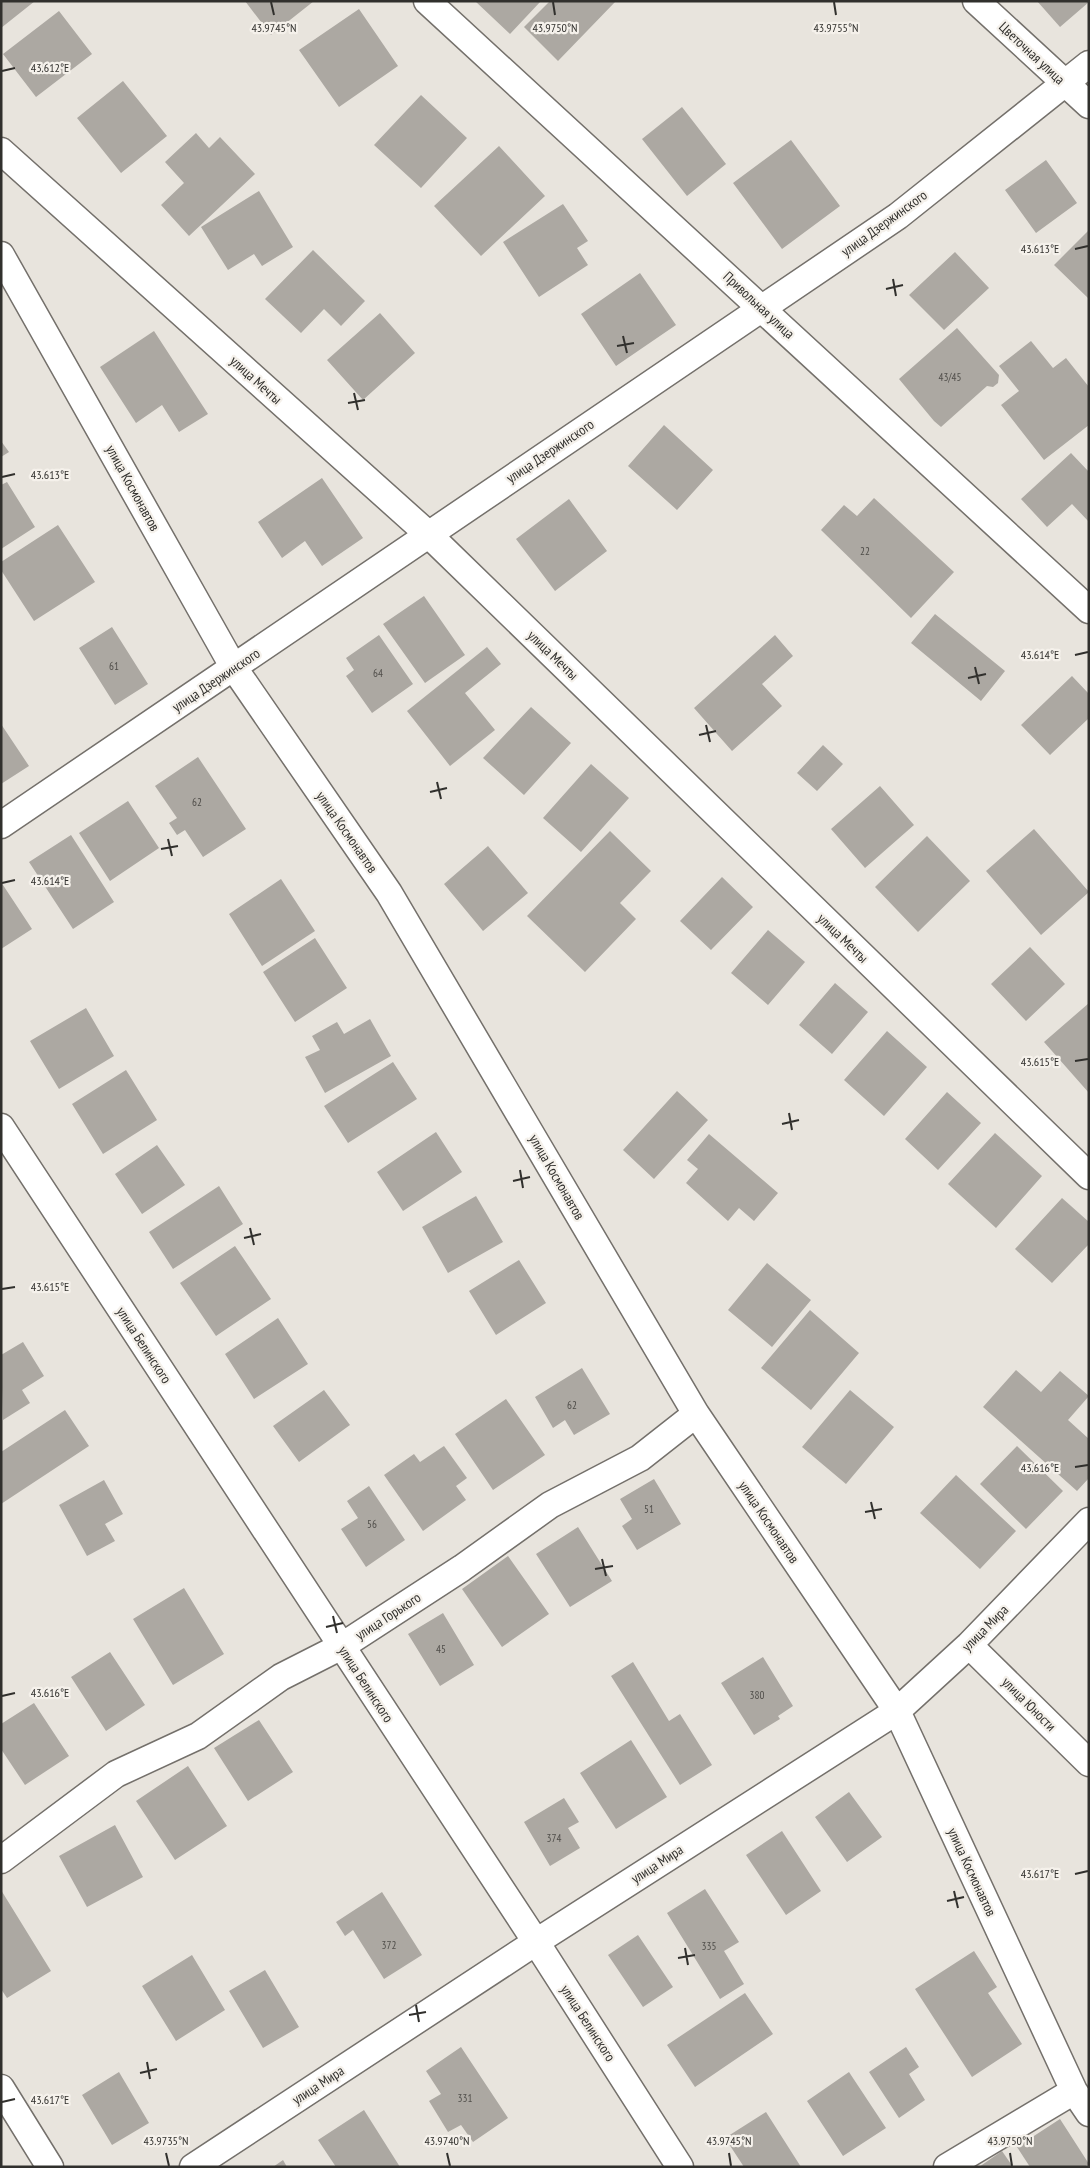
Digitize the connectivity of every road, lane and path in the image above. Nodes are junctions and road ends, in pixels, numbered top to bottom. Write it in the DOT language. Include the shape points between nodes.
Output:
graph roads {
  1 [pos="427,1"];
  2 [pos="976,1"];
  3 [pos="1089,64"];
  4 [pos="1064,82"];
  5 [pos="1089,105"];
  6 [pos="1,151"];
  7 [pos="1,254"];
  8 [pos="761,307"];
  9 [pos="428,534"];
  10 [pos="1089,610"];
  11 [pos="234,668"];
  12 [pos="1,826"];
  13 [pos="1,1127"];
  14 [pos="1089,1176"];
  15 [pos="696,1414"];
  16 [pos="1089,1521"];
  17 [pos="969,1645"];
  18 [pos="342,1646"];
  19 [pos="897,1711"];
  20 [pos="1089,1763"];
  21 [pos="1,1860"];
  22 [pos="536,1942"];
  23 [pos="1,2088"];
  24 [pos="1074,2091"];
  25 [pos="1089,2113"];
  26 [pos="50,2167"];
  27 [pos="193,2167"];
  28 [pos="680,2167"];
  29 [pos="947,2167"];
  1 -- 8 [label="street, Привольная улица"];
  2 -- 4 [label="street, Цветочная улица"];
  3 -- 4 [label="street, улица Дзержинского"];
  4 -- 5 [label="street, Цветочная улица"];
  4 -- 8 [label="street, улица Дзержинского" via="898,216"];
  6 -- 9 [label="street, улица Мечты"];
  7 -- 11 [label="street, улица Космонавтов"];
  8 -- 9 [label="street, улица Дзержинского"];
  8 -- 10 [label="street, Привольная улица"];
  9 -- 11 [label="street, улица Дзержинского"];
  9 -- 14 [label="street, улица Мечты"];
  11 -- 12 [label="street, улица Дзержинского"];
  11 -- 15 [label="street, улица Космонавтов" via="389,893"];
  13 -- 18 [label="street, улица Белинского"];
  15 -- 18 [label="street, улица Горького" via="640,1458 550,1505 462,1568"];
  15 -- 19 [label="street, улица Космонавтов"];
  16 -- 17 [label="street, улица Мира"];
  17 -- 19 [label="street, улица Мира"];
  17 -- 20 [label="street, улица Юности"];
  18 -- 21 [label="street, улица Горького" via="281,1677 198,1736 116,1774"];
  18 -- 22 [label="street, улица Белинского"];
  19 -- 22 [label="street, улица Мира"];
  19 -- 24 [label="street, улица Космонавтов"];
  22 -- 27 [label="street, улица Мира"];
  22 -- 28 [label="street, улица Белинского"];
  23 -- 26 [label="street"];
  24 -- 25 [label="street, улица Космонавтов"];
  24 -- 29 [label="street"];
}
